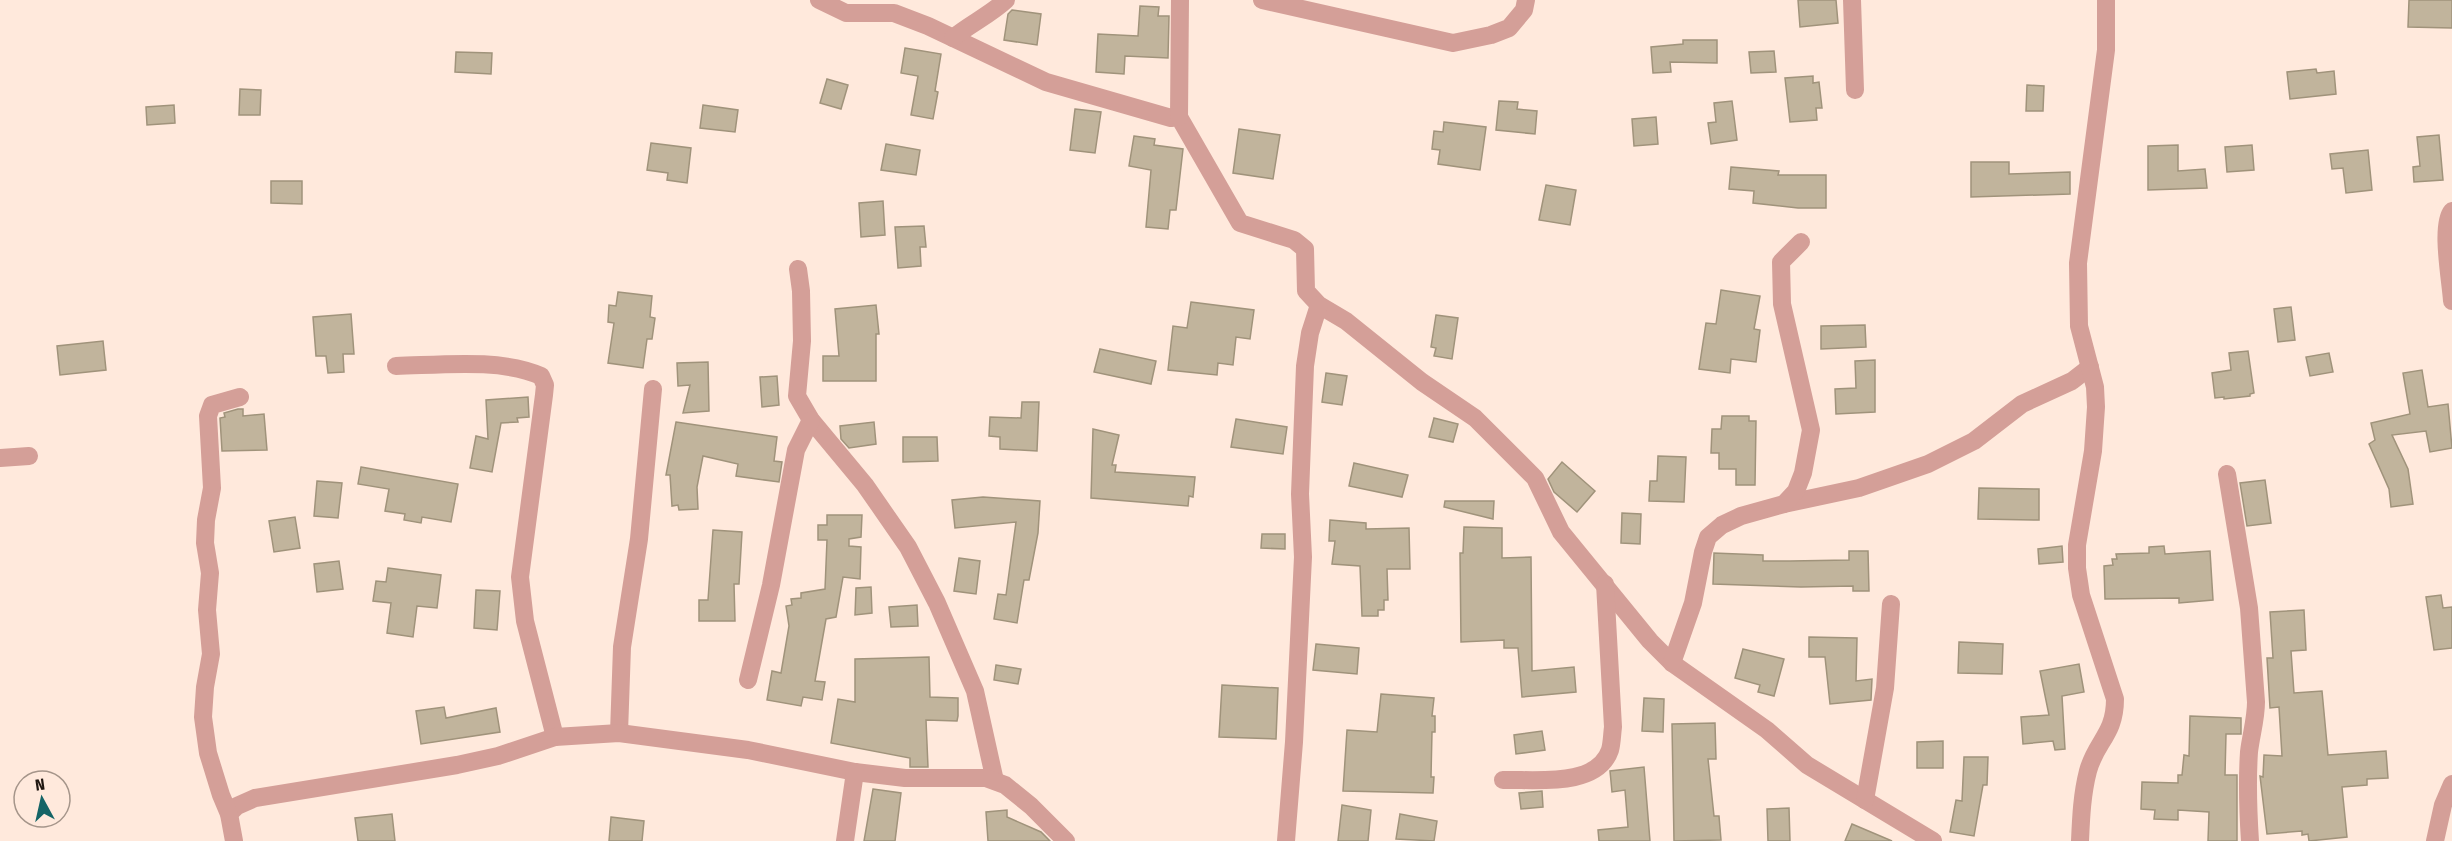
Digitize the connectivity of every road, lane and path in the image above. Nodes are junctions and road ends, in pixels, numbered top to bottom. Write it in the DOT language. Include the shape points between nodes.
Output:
graph roads {
  1 [pos="819,0"];
  2 [pos="1006,0"];
  3 [pos="1180,0"];
  4 [pos="1262,0"];
  5 [pos="1526,0"];
  6 [pos="1852,0"];
  7 [pos="2106,0"];
  8 [pos="953,38"];
  9 [pos="1854,90"];
  10 [pos="1179,117"];
  11 [pos="2452,212"];
  12 [pos="1802,242"];
  13 [pos="798,269"];
  14 [pos="2452,301"];
  15 [pos="1319,305"];
  16 [pos="396,366"];
  17 [pos="2090,367"];
  18 [pos="653,389"];
  19 [pos="240,397"];
  20 [pos="811,420"];
  21 [pos="29,456"];
  22 [pos="0,458"];
  23 [pos="2227,474"];
  24 [pos="1784,504"];
  25 [pos="1605,584"];
  26 [pos="1891,604"];
  27 [pos="1672,663"];
  28 [pos="748,680"];
  29 [pos="619,733"];
  30 [pos="555,737"];
  31 [pos="855,772"];
  32 [pos="1503,780"];
  33 [pos="995,781"];
  34 [pos="2452,784"];
  35 [pos="1865,800"];
  36 [pos="229,814"];
  37 [pos="234,841"];
  38 [pos="845,841"];
  39 [pos="1066,841"];
  40 [pos="1286,841"];
  41 [pos="1933,841"];
  42 [pos="2080,841"];
  43 [pos="2250,841"];
  44 [pos="2435,841"];
  1 -- 8 [label="street" via="846,13 894,13"];
  2 -- 8 [label="street"];
  3 -- 10 [label="street"];
  4 -- 5 [label="street" via="1453,43 1509,28 1524,10"];
  6 -- 9 [label="street"];
  7 -- 17 [label="street" via="2106,50 2078,263 2079,326"];
  8 -- 10 [label="street" via="1046,82 1171,118"];
  10 -- 15 [label="street" via="1240,223 1294,240 1305,249 1306,291"];
  11 -- 14 [label="street" via="2448,216 2447,245"];
  12 -- 24 [label="street" via="1781,262 1782,304 1811,430 1800,482"];
  13 -- 20 [label="street" via="802,340 797,396"];
  15 -- 25 [label="street" via="1475,418 1535,478 1561,532"];
  15 -- 40 [label="street" via="1305,366 1300,494 1303,568"];
  16 -- 30 [label="street" via="526,369 541,376 545,385 520,577 525,621"];
  17 -- 24 [label="street" via="2072,381 2022,404 1974,441 1928,464 1859,488"];
  17 -- 42 [label="street" via="2095,387 2096,430 2077,545 2077,568 2081,595 2115,699 2115,715 2088,772"];
  18 -- 29 [label="street" via="639,539 622,647"];
  19 -- 36 [label="street" via="212,405 208,416 212,488 205,543 210,573 207,610 211,654 203,717 208,753"];
  20 -- 28 [label="street" via="796,450 771,585"];
  20 -- 33 [label="street" via="865,485 908,547 937,603 975,692"];
  21 -- 22 [label="street"];
  23 -- 43 [label="street" via="2249,608 2256,702 2249,750"];
  24 -- 27 [label="street" via="1741,516 1708,537 1693,603"];
  25 -- 27 [label="street"];
  25 -- 32 [label="street" via="1610,750 1600,766 1580,777"];
  26 -- 35 [label="street" via="1885,688"];
  27 -- 35 [label="street" via="1767,730 1807,765"];
  29 -- 30 [label="street"];
  29 -- 31 [label="street" via="748,750"];
  30 -- 36 [label="street" via="457,765 255,798"];
  31 -- 33 [label="street"];
  31 -- 38 [label="street"];
  33 -- 39 [label="street" via="1031,806"];
  34 -- 44 [label="street"];
  35 -- 41 [label="street"];
  36 -- 37 [label="street"];
}
